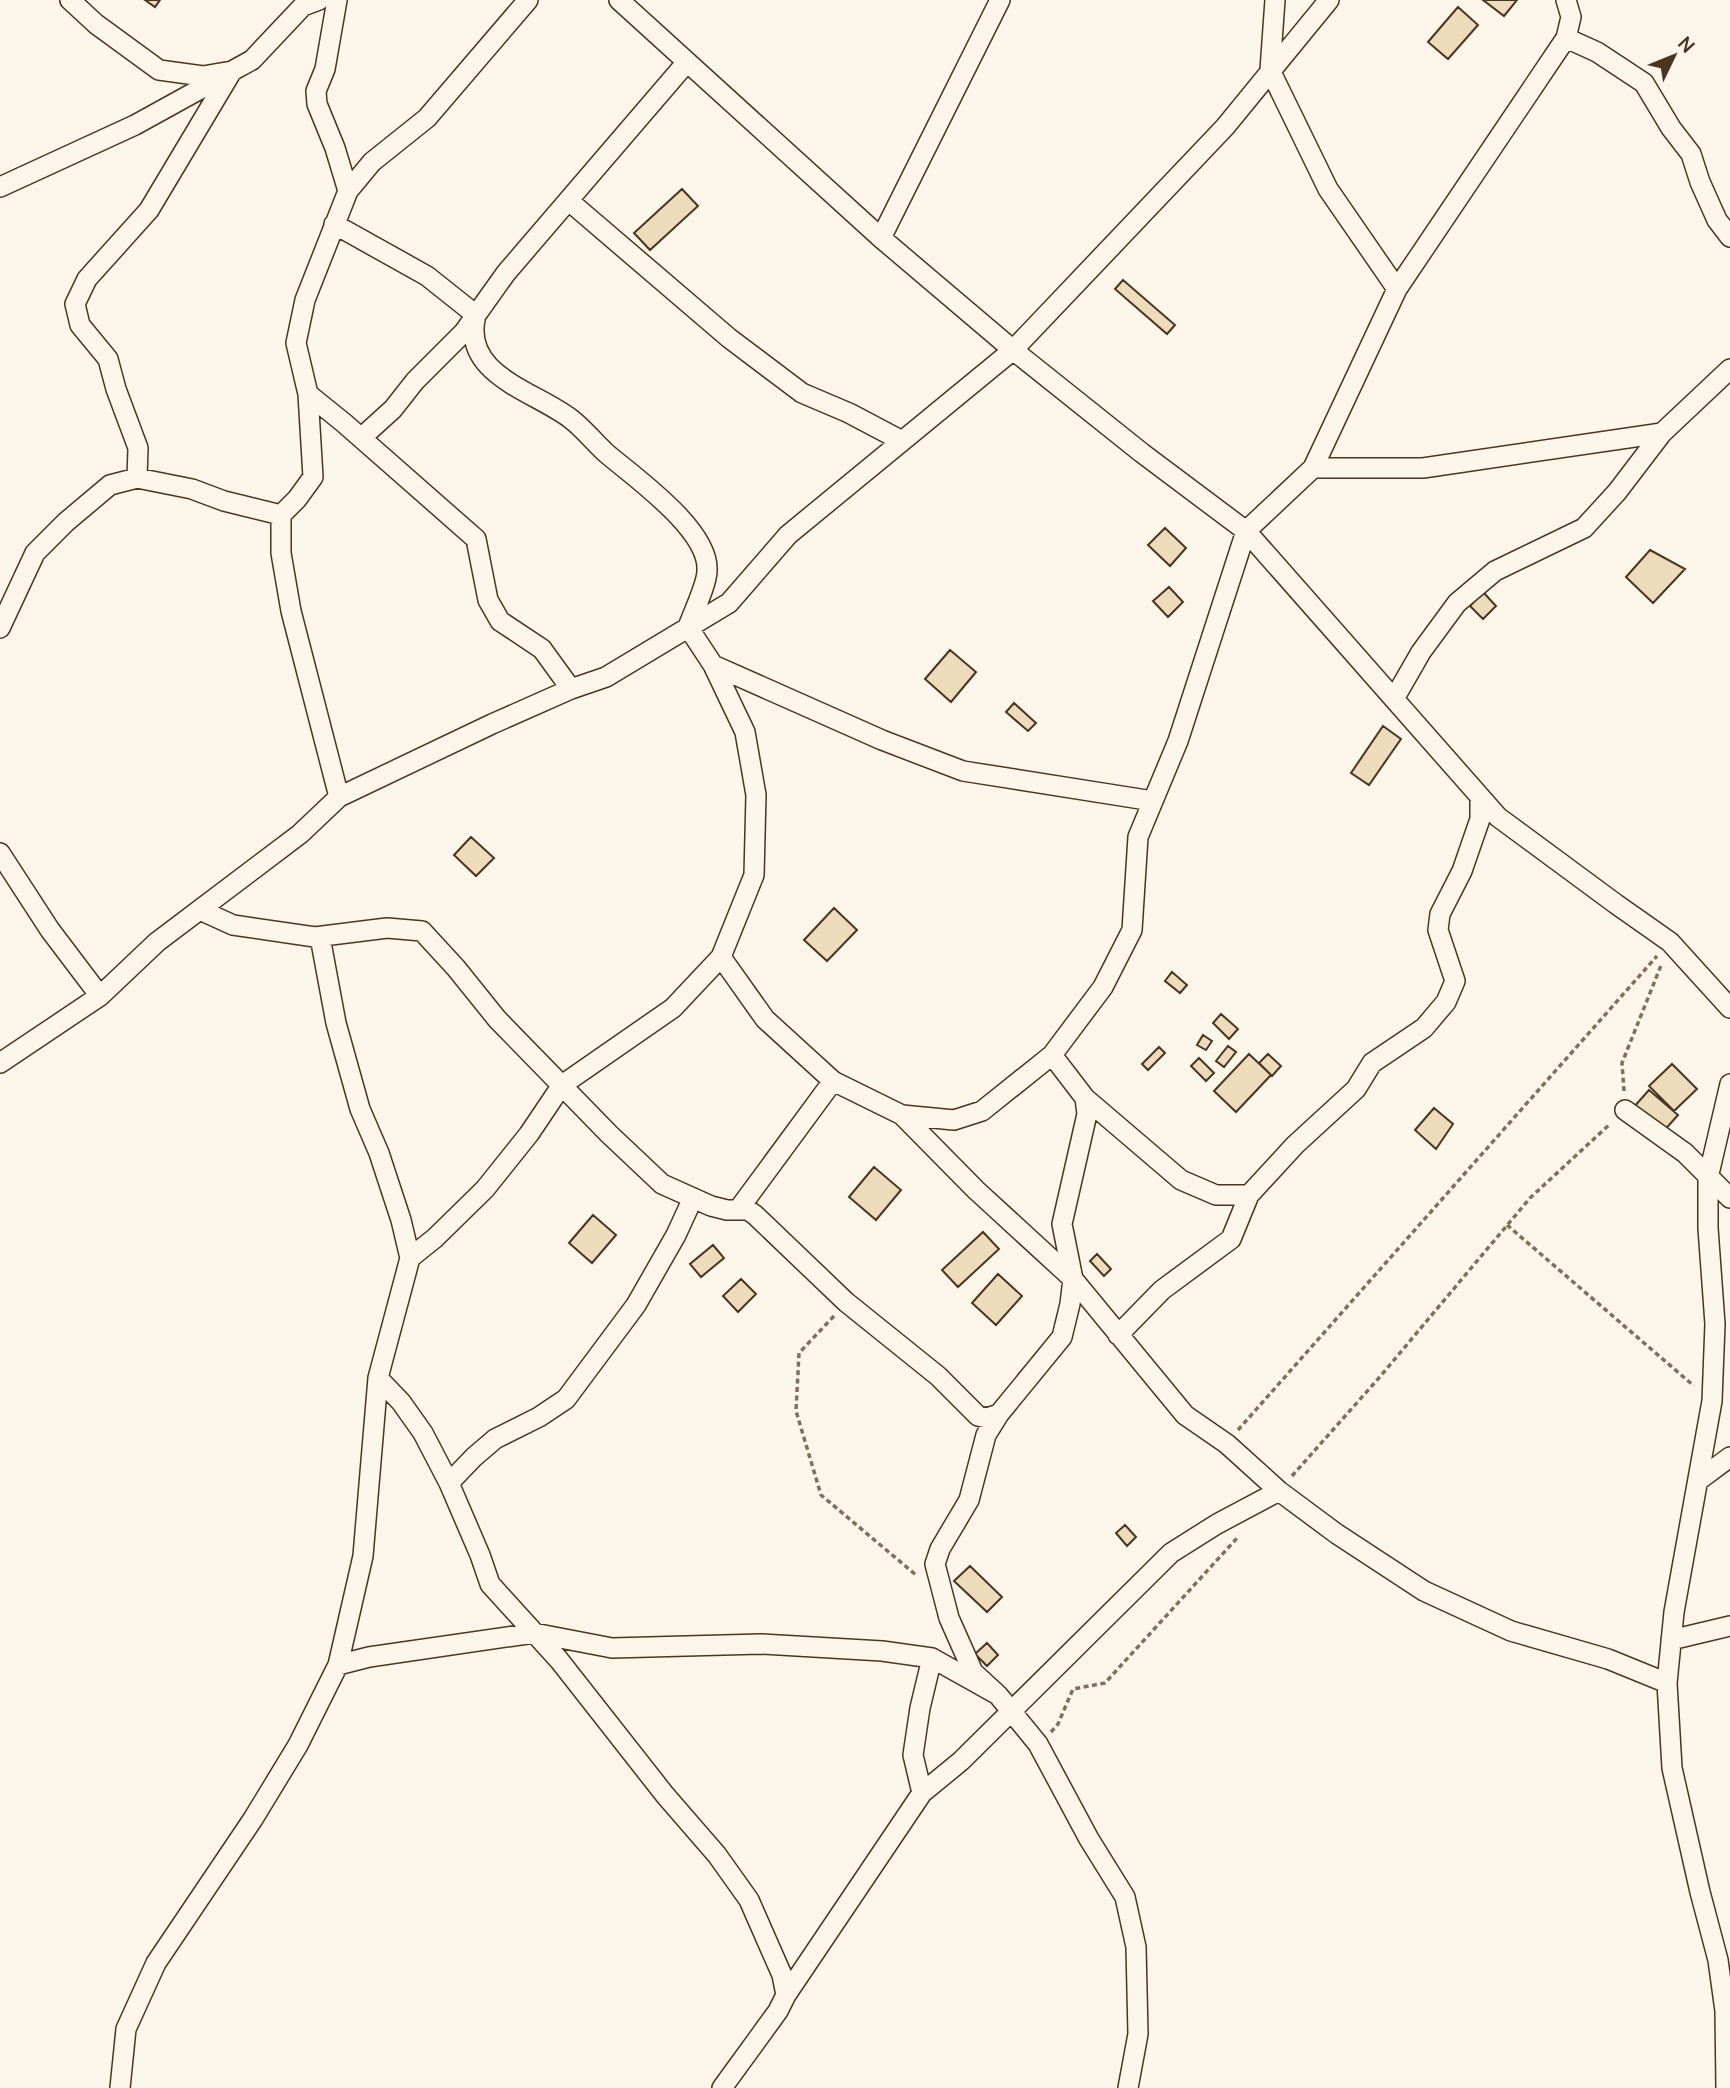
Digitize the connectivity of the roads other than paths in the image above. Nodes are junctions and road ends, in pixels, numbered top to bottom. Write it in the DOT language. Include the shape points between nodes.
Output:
graph roads {
  1 [pos="70,0"];
  2 [pos="318,0"];
  3 [pos="337,0"];
  4 [pos="527,0"];
  5 [pos="619,0"];
  6 [pos="1000,0"];
  7 [pos="1275,0"];
  8 [pos="1329,0"];
  9 [pos="1566,0"];
  10 [pos="1566,38"];
  11 [pos="687,62"];
  12 [pos="1270,70"];
  13 [pos="232,71"];
  14 [pos="0,187"];
  15 [pos="348,191"];
  16 [pos="569,201"];
  17 [pos="334,224"];
  18 [pos="1730,237"];
  19 [pos="881,238"];
  20 [pos="1396,289"];
  21 [pos="476,315"];
  22 [pos="1013,349"];
  23 [pos="1730,369"];
  24 [pos="308,394"];
  25 [pos="1662,433"];
  26 [pos="361,438"];
  27 [pos="902,441"];
  28 [pos="1313,468"];
  29 [pos="137,478"];
  30 [pos="281,515"];
  31 [pos="1246,531"];
  32 [pos="688,627"];
  33 [pos="0,628"];
  34 [pos="713,665"];
  35 [pos="570,690"];
  36 [pos="1394,699"];
  37 [pos="339,797"];
  38 [pos="1480,797"];
  39 [pos="1153,802"];
  40 [pos="0,853"];
  41 [pos="200,910"];
  42 [pos="320,937"];
  43 [pos="721,957"];
  44 [pos="100,996"];
  45 [pos="1730,1008"];
  46 [pos="1052,1055"];
  47 [pos="0,1063"];
  48 [pos="832,1081"];
  49 [pos="1730,1084"];
  50 [pos="562,1085"];
  51 [pos="1086,1098"];
  52 [pos="1625,1110"];
  53 [pos="902,1115"];
  54 [pos="1708,1178"];
  55 [pos="1249,1195"];
  56 [pos="693,1198"];
  57 [pos="1730,1198"];
  58 [pos="738,1210"];
  59 [pos="410,1258"];
  60 [pos="1073,1279"];
  61 [pos="1118,1335"];
  62 [pos="378,1378"];
  63 [pos="999,1414"];
  64 [pos="1730,1457"];
  65 [pos="1699,1480"];
  66 [pos="449,1483"];
  67 [pos="1279,1491"];
  68 [pos="1730,1626"];
  69 [pos="534,1633"];
  70 [pos="1671,1640"];
  71 [pos="932,1658"];
  72 [pos="338,1665"];
  73 [pos="1667,1683"];
  74 [pos="998,1695"];
  75 [pos="1011,1711"];
  76 [pos="922,1793"];
  77 [pos="786,1995"];
  78 [pos="1728,2012"];
  79 [pos="120,2088"];
  80 [pos="722,2088"];
  81 [pos="1128,2088"];
  82 [pos="1726,2088"];
  1 -- 13 [label="street" via="159,70 203,76"];
  2 -- 13 [label="street" via="303,6 252,60"];
  3 -- 15 [label="street" via="325,69 316,92"];
  4 -- 15 [label="street" via="427,118 372,162"];
  5 -- 11 [label="street"];
  6 -- 19 [label="street"];
  7 -- 12 [label="street"];
  8 -- 12 [label="street"];
  9 -- 10 [label="street" via="1571,18"];
  10 -- 18 [label="street" via="1597,51 1644,83 1691,154 1717,220"];
  10 -- 20 [label="street"];
  11 -- 16 [label="street"];
  11 -- 19 [label="street"];
  12 -- 20 [label="street" via="1328,189"];
  12 -- 22 [label="street" via="1225,127"];
  13 -- 14 [label="street" via="135,125"];
  13 -- 29 [label="street" via="149,210 87,279 75,304 80,325 108,359 138,447"];
  15 -- 17 [label="street"];
  16 -- 21 [label="street"];
  16 -- 27 [label="street" via="729,338 802,393"];
  17 -- 21 [label="street" via="428,276"];
  17 -- 24 [label="street" via="305,300 296,343"];
  19 -- 22 [label="street"];
  20 -- 28 [label="street"];
  21 -- 26 [label="street" via="393,409"];
  21 -- 32 [label="street" via="475,345 489,368 571,419 652,489 704,552 707,572"];
  22 -- 27 [label="street"];
  22 -- 31 [label="street"];
  23 -- 25 [label="street"];
  24 -- 26 [label="street"];
  24 -- 30 [label="street" via="313,477"];
  25 -- 28 [label="street" via="1423,468"];
  25 -- 36 [label="street" via="1584,528 1495,570 1457,603"];
  26 -- 35 [label="street" via="476,539 488,600 500,621 542,649"];
  27 -- 32 [label="street" via="788,536 729,603"];
  28 -- 31 [label="street"];
  29 -- 30 [label="street"];
  29 -- 33 [label="street" via="110,485 35,553"];
  30 -- 37 [label="street" via="281,553 291,611"];
  31 -- 36 [label="street"];
  31 -- 39 [label="street" via="1178,741"];
  32 -- 34 [label="street"];
  32 -- 35 [label="street" via="606,677"];
  34 -- 39 [label="street" via="963,771"];
  34 -- 43 [label="street" via="744,732 755,795 754,875"];
  35 -- 37 [label="street"];
  36 -- 38 [label="street"];
  37 -- 41 [label="street" via="300,834"];
  38 -- 45 [label="street" via="1498,817 1670,942"];
  38 -- 55 [label="street" via="1480,819 1462,871 1440,914 1438,930 1455,981 1446,1002 1424,1028 1372,1063 1356,1089"];
  39 -- 46 [label="street" via="1138,837 1132,930 1103,987"];
  40 -- 44 [label="street"];
  41 -- 42 [label="street" via="233,925"];
  41 -- 44 [label="street" via="157,942"];
  42 -- 50 [label="street" via="387,928 422,931 497,1019"];
  42 -- 59 [label="street" via="335,1023"];
  43 -- 48 [label="street" via="765,1019"];
  43 -- 50 [label="street" via="673,1008"];
  44 -- 47 [label="street"];
  46 -- 51 [label="street"];
  46 -- 53 [label="street" via="982,1111 954,1120"];
  48 -- 53 [label="street"];
  48 -- 58 [label="street"];
  49 -- 54 [label="street"];
  50 -- 56 [label="street" via="662,1184"];
  50 -- 59 [label="street" via="485,1189"];
  51 -- 55 [label="street" via="1181,1180 1216,1195"];
  51 -- 60 [label="street" via="1087,1114 1062,1224"];
  52 -- 54 [label="street" via="1685,1153"];
  53 -- 60 [label="street"];
  54 -- 57 [label="street"];
  54 -- 65 [label="street" via="1715,1324 1712,1401"];
  55 -- 61 [label="street" via="1231,1238 1163,1290"];
  56 -- 58 [label="street"];
  56 -- 66 [label="street" via="636,1305 566,1399 495,1439"];
  58 -- 63 [label="street" via="755,1215 846,1302 938,1376 978,1416"];
  59 -- 62 [label="street"];
  60 -- 61 [label="street"];
  60 -- 63 [label="street" via="1062,1337"];
  61 -- 67 [label="street" via="1185,1415 1227,1444"];
  62 -- 66 [label="street" via="423,1433"];
  62 -- 72 [label="street" via="363,1556"];
  63 -- 74 [label="street" via="986,1435 969,1500 935,1564 949,1618 973,1672"];
  64 -- 65 [label="street"];
  65 -- 70 [label="street"];
  66 -- 69 [label="street" via="490,1584"];
  67 -- 73 [label="street" via="1424,1591 1511,1631 1608,1659"];
  67 -- 75 [label="street" via="1171,1553"];
  68 -- 70 [label="street"];
  69 -- 71 [label="street" via="612,1648 761,1644"];
  69 -- 72 [label="street"];
  69 -- 77 [label="street" via="717,1855 748,1900 782,1975"];
  70 -- 73 [label="street"];
  71 -- 74 [label="street"];
  71 -- 76 [label="street" via="914,1755"];
  72 -- 79 [label="street" via="298,1745 253,1819 156,1963 126,2029"];
  73 -- 78 [label="street" via="1672,1768"];
  74 -- 75 [label="street"];
  75 -- 76 [label="street"];
  75 -- 81 [label="street" via="1038,1744 1125,1897 1136,1947 1138,2035"];
  76 -- 77 [label="street"];
  77 -- 80 [label="street"];
  78 -- 82 [label="street"];
}
